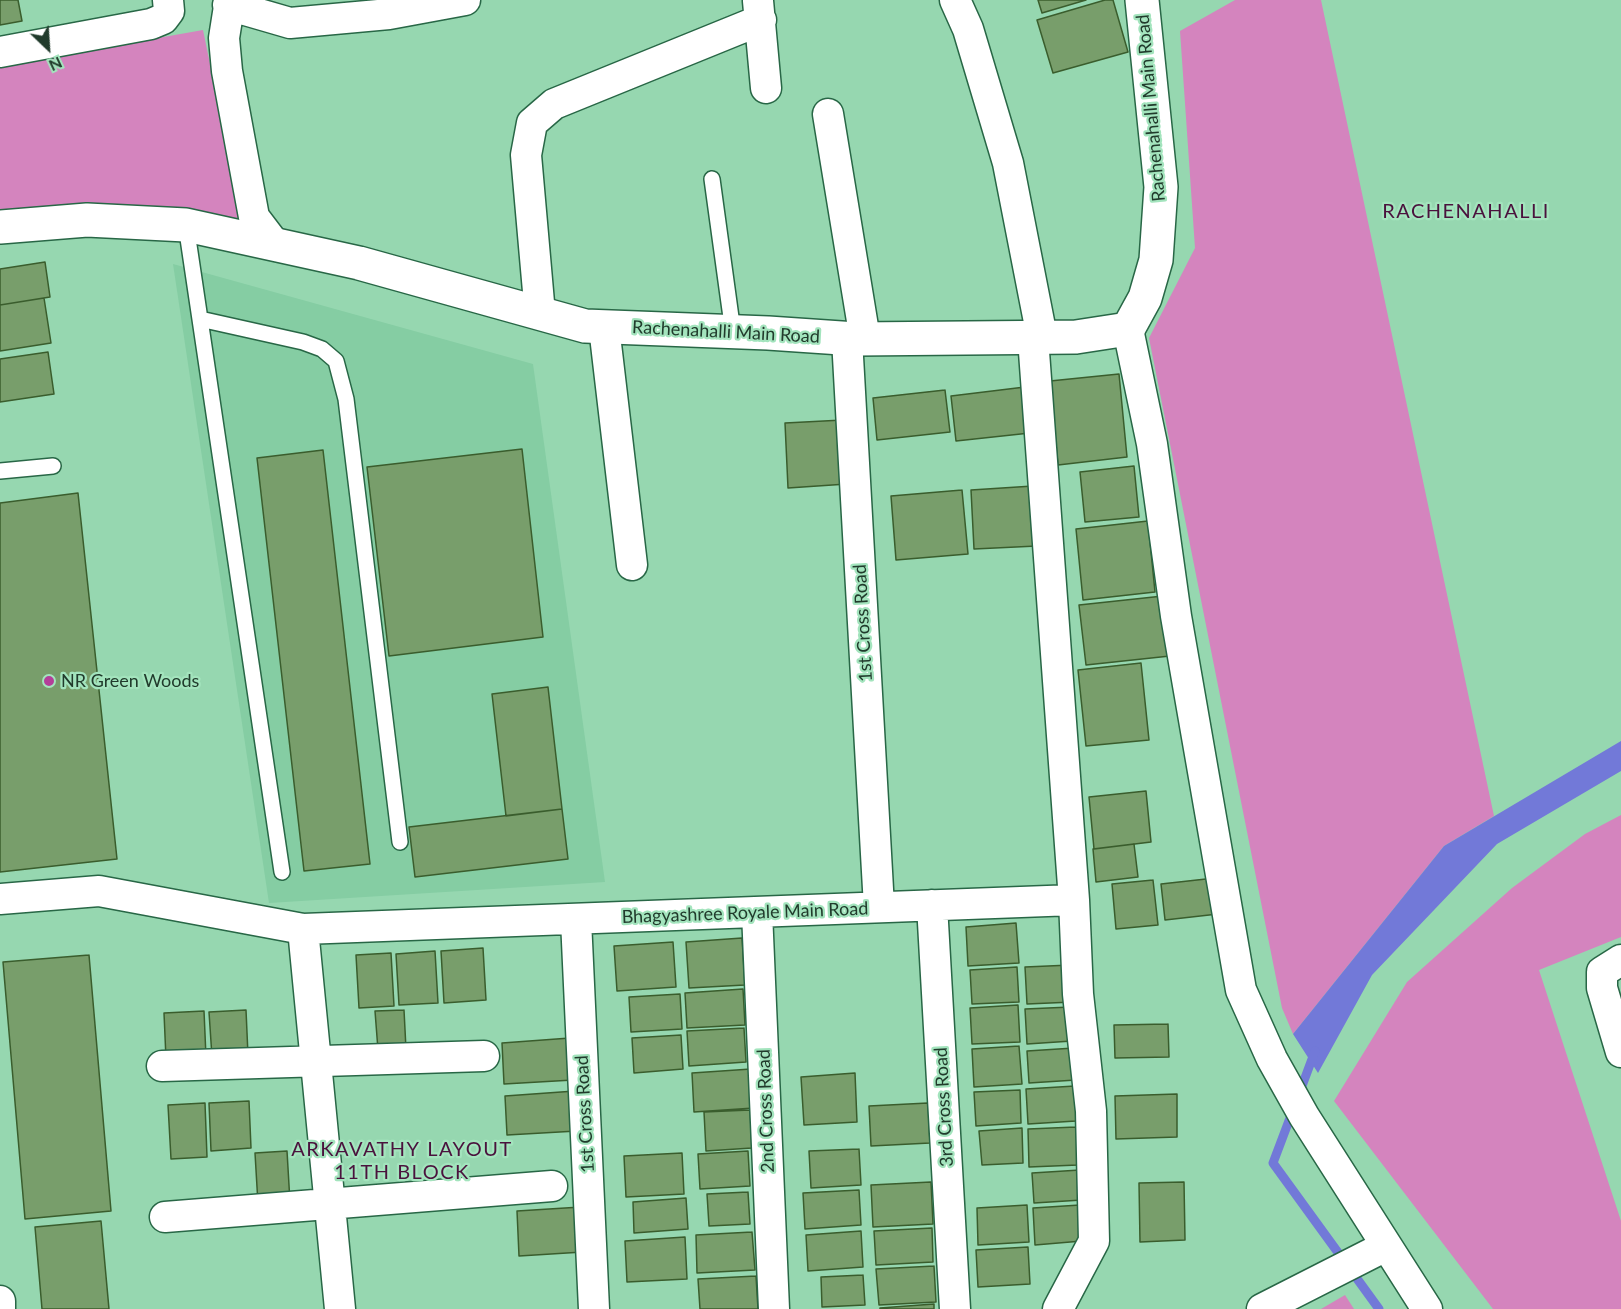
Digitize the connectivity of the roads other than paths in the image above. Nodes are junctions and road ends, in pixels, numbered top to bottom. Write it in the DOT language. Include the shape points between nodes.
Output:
graph roads {
  1 [pos="168,0"];
  2 [pos="465,0"];
  3 [pos="955,0"];
  4 [pos="1142,0"];
  5 [pos="229,3"];
  6 [pos="759,10"];
  7 [pos="0,52"];
  8 [pos="766,88"];
  9 [pos="828,114"];
  10 [pos="712,179"];
  11 [pos="186,225"];
  12 [pos="0,227"];
  13 [pos="273,242"];
  14 [pos="540,314"];
  15 [pos="200,319"];
  16 [pos="604,327"];
  17 [pos="1128,329"];
  18 [pos="733,332"];
  19 [pos="1038,337"];
  20 [pos="856,339"];
  21 [pos="53,466"];
  22 [pos="0,471"];
  23 [pos="632,565"];
  24 [pos="400,842"];
  25 [pos="282,872"];
  26 [pos="0,899"];
  27 [pos="1074,900"];
  28 [pos="932,905"];
  29 [pos="879,908"];
  30 [pos="757,912"];
  31 [pos="576,920"];
  32 [pos="303,929"];
  33 [pos="1621,960"];
  34 [pos="1621,1052"];
  35 [pos="484,1056"];
  36 [pos="316,1060"];
  37 [pos="162,1066"];
  38 [pos="552,1186"];
  39 [pos="330,1204"];
  40 [pos="165,1217"];
  41 [pos="1386,1246"];
  42 [pos="0,1301"];
  43 [pos="0,1309"];
  44 [pos="340,1309"];
  45 [pos="594,1309"];
  46 [pos="774,1309"];
  47 [pos="955,1309"];
  48 [pos="1058,1309"];
  49 [pos="1262,1309"];
  50 [pos="1427,1309"];
  1 -- 7 [label="street" via="169,11 163,20 151,24"];
  2 -- 5 [label="street" via="389,14 290,23"];
  3 -- 19 [label="street" via="968,30 1008,163"];
  4 -- 17 [label="street, Rachenahalli Main Road" via="1161,186 1156,260 1145,298"];
  5 -- 13 [label="street" via="224,38 226,60 254,217"];
  6 -- 8 [label="street"];
  6 -- 14 [label="street" via="554,104 532,123 526,155"];
  9 -- 20 [label="street, 1st Cross Road"];
  10 -- 18 [label="lane"];
  11 -- 12 [label="street, Rachenahalli Main Road" via="87,220"];
  11 -- 13 [label="street, Rachenahalli Main Road"];
  11 -- 15 [label="lane"];
  13 -- 14 [label="street, Rachenahalli Main Road"];
  14 -- 16 [label="street, Rachenahalli Main Road"];
  15 -- 24 [label="lane" via="303,342 322,349 336,361 346,399"];
  15 -- 25 [label="lane"];
  16 -- 18 [label="street, Rachenahalli Main Road"];
  16 -- 23 [label="street"];
  17 -- 19 [label="street, Rachenahalli Main Road" via="1076,337"];
  17 -- 41 [label="street" via="1152,444 1176,616 1241,990 1272,1059 1304,1116"];
  18 -- 20 [label="street, Rachenahalli Main Road"];
  19 -- 20 [label="street, Rachenahalli Main Road"];
  19 -- 27 [label="street"];
  20 -- 29 [label="street, 1st Cross Road"];
  21 -- 22 [label="lane"];
  26 -- 32 [label="street, Bhagyashree Royale Main Road" via="99,891"];
  27 -- 28 [label="street, Bhagyashree Royale Main Road"];
  27 -- 48 [label="street" via="1078,994 1091,1112 1094,1241"];
  28 -- 29 [label="street, Bhagyashree Royale Main Road"];
  28 -- 47 [label="street, 3rd Cross Road"];
  29 -- 30 [label="street, Bhagyashree Royale Main Road"];
  30 -- 31 [label="street, Bhagyashree Royale Main Road"];
  30 -- 46 [label="street, 2nd Cross Road"];
  31 -- 32 [label="street, Bhagyashree Royale Main Road"];
  31 -- 45 [label="street, 1st Cross Road"];
  32 -- 36 [label="street"];
  33 -- 34 [label="street" via="1602,972 1602,988"];
  35 -- 36 [label="street"];
  36 -- 37 [label="street"];
  36 -- 39 [label="street"];
  38 -- 39 [label="street"];
  39 -- 40 [label="street"];
  39 -- 44 [label="street"];
  41 -- 49 [label="street"];
  41 -- 50 [label="street"];
  42 -- 43 [label="street"];
}
